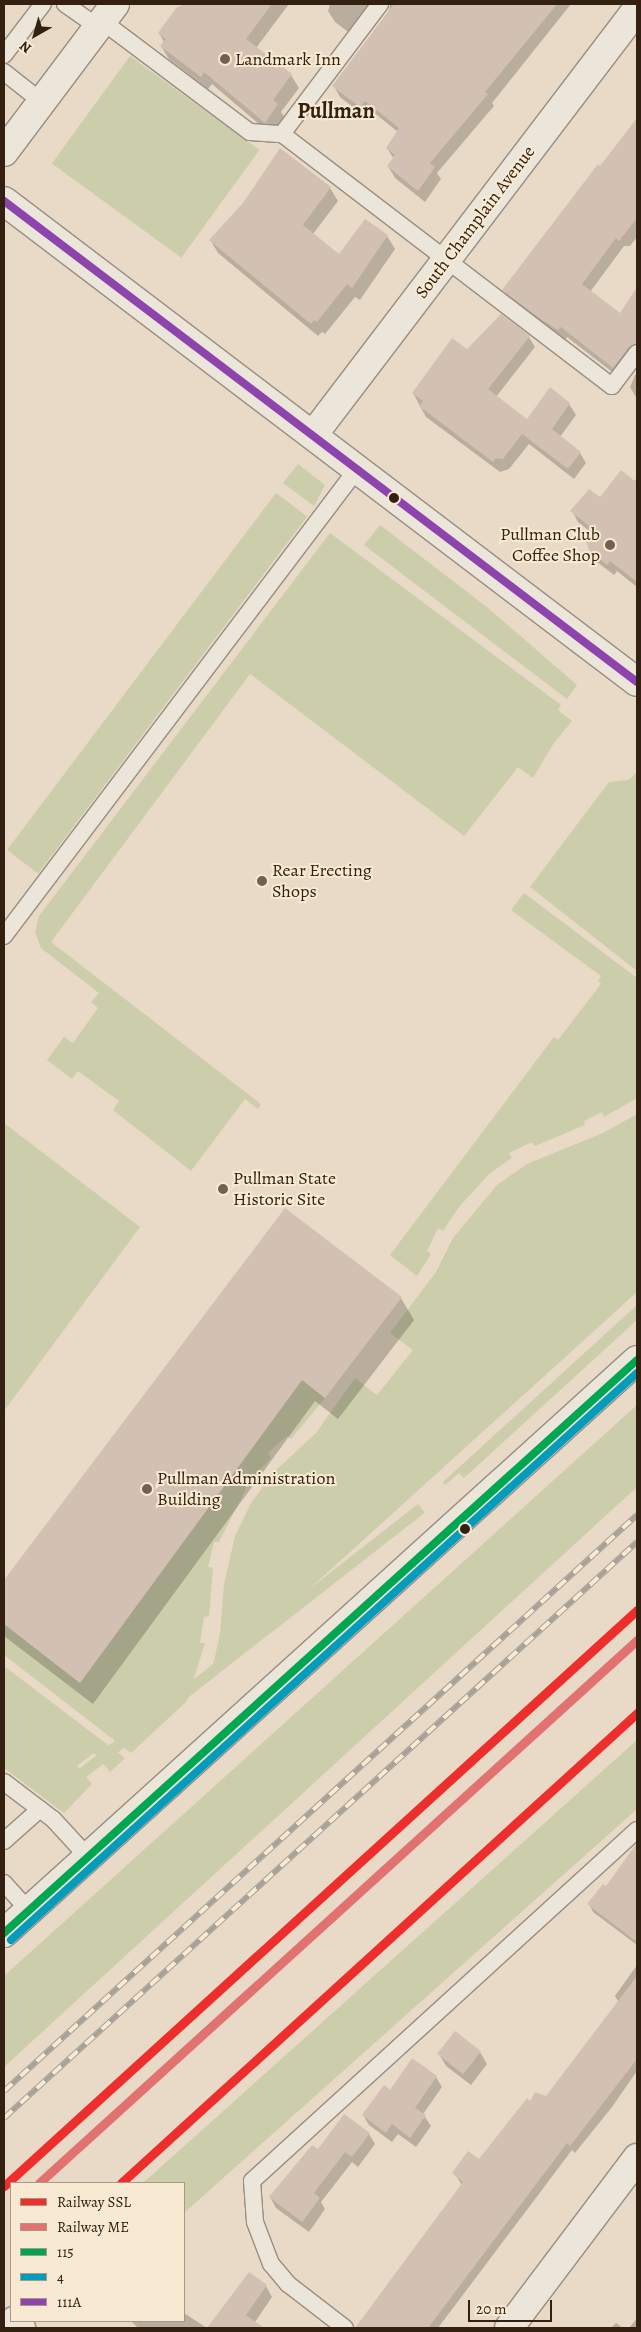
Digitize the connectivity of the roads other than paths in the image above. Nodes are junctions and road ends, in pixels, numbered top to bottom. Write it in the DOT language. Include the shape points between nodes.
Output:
graph roads {
  1 [pos="43,4"];
  2 [pos="65,4"];
  3 [pos="380,4"];
  4 [pos="637,9"];
  5 [pos="105,17"];
  6 [pos="4,55"];
  7 [pos="4,72"];
  8 [pos="42,102"];
  9 [pos="282,134"];
  10 [pos="4,152"];
  11 [pos="4,201"];
  12 [pos="447,259"];
  13 [pos="637,353"];
  14 [pos="313,436"];
  15 [pos="357,469"];
  16 [pos="637,682"];
  17 [pos="4,936"];
  18 [pos="637,1360"];
  19 [pos="4,1782"];
  20 [pos="40,1810"];
  21 [pos="637,1830"];
  22 [pos="4,1841"];
  23 [pos="88,1857"];
  24 [pos="4,1883"];
  25 [pos="29,1911"];
  26 [pos="4,1933"];
  27 [pos="637,2158"];
  28 [pos="345,2328"];
  29 [pos="509,2328"];
  1 -- 6 [label="lane"];
  2 -- 5 [label="lane"];
  3 -- 9 [label="lane"];
  4 -- 12 [label="street, South Champlain Avenue"];
  5 -- 8 [label="street"];
  5 -- 9 [label="lane" via="250,132"];
  7 -- 8 [label="lane"];
  8 -- 10 [label="street"];
  9 -- 12 [label="lane"];
  11 -- 14 [label="street"];
  12 -- 13 [label="lane" via="612,386"];
  12 -- 14 [label="street, South Champlain Avenue"];
  14 -- 15 [label="street"];
  15 -- 16 [label="street"];
  15 -- 17 [label="lane"];
  18 -- 23 [label="street"];
  19 -- 20 [label="lane"];
  20 -- 22 [label="lane"];
  20 -- 23 [label="lane"];
  21 -- 28 [label="lane" via="252,2181 255,2222 271,2264 288,2284"];
  23 -- 25 [label="street"];
  24 -- 25 [label="lane"];
  25 -- 26 [label="street"];
  27 -- 29 [label="street"];
}
